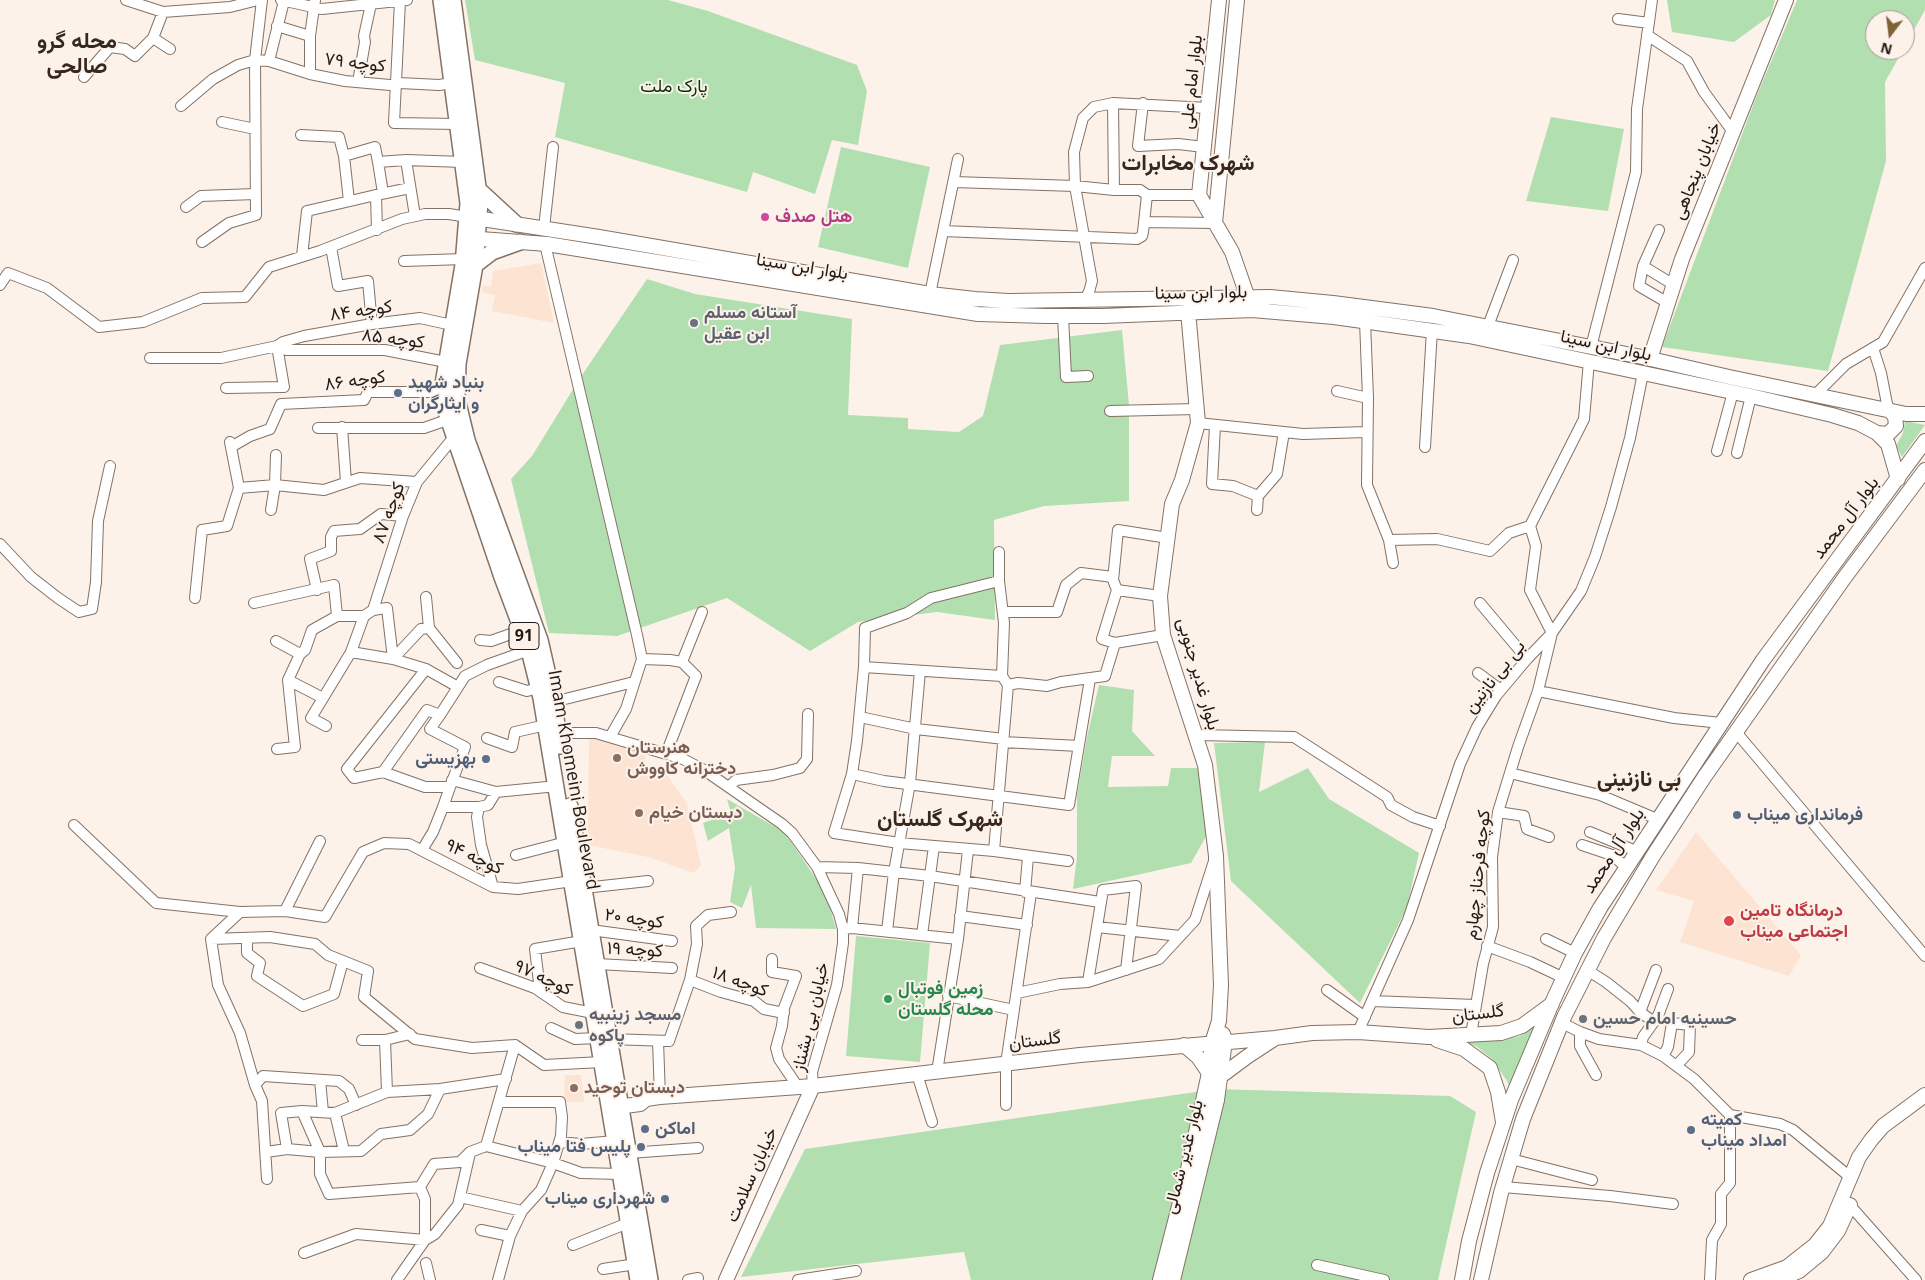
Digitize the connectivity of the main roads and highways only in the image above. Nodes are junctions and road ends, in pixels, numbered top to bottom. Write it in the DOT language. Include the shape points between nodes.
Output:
graph roads {
  1 [pos="441,0"];
  2 [pos="453,0"];
  3 [pos="1219,0"];
  4 [pos="1237,0"];
  5 [pos="1786,0"];
  6 [pos="478,189"];
  7 [pos="473,218"];
  8 [pos="1215,223"];
  9 [pos="516,224"];
  10 [pos="472,239"];
  11 [pos="520,242"];
  12 [pos="470,262"];
  13 [pos="1250,303"];
  14 [pos="1188,311"];
  15 [pos="1650,359"];
  16 [pos="1888,409"];
  17 [pos="1925,414"];
  18 [pos="1877,433"];
  19 [pos="1925,441"];
  20 [pos="1925,470"];
  21 [pos="1898,479"];
  22 [pos="503,559"];
  23 [pos="1792,622"];
  24 [pos="1806,633"];
  25 [pos="552,729"];
  26 [pos="580,882"];
  27 [pos="1590,926"];
  28 [pos="586,935"];
  29 [pos="1604,938"];
  30 [pos="1552,1003"];
  31 [pos="1429,1037"];
  32 [pos="604,1038"];
  33 [pos="1275,1038"];
  34 [pos="1219,1042"];
  35 [pos="1184,1045"];
  36 [pos="1215,1074"];
  37 [pos="813,1086"];
  38 [pos="1925,1095"];
  39 [pos="615,1102"];
  40 [pos="1503,1125"];
  41 [pos="1846,1201"];
  42 [pos="1469,1240"];
  43 [pos="1488,1245"];
  44 [pos="638,1280"];
  45 [pos="650,1280"];
  46 [pos="726,1280"];
  47 [pos="1160,1280"];
  48 [pos="1172,1280"];
  49 [pos="1462,1280"];
  50 [pos="1481,1280"];
  51 [pos="1751,1280"];
  52 [pos="1779,1280"];
  1 -- 7 [label="main road, Imam Khomeini Boulevard / 91" via="468,203"];
  2 -- 6 [label="main road, Imam Khomeini Boulevard / 91"];
  3 -- 8 [label="main road, بلوار امام علی" via="1199,195"];
  4 -- 8 [label="main road, بلوار امام علی"];
  5 -- 15 [label="main road, خیابان پنجاهی" via="1682,259"];
  6 -- 7 [label="main road, Imam Khomeini Boulevard / 91"];
  6 -- 9 [label="main road"];
  7 -- 9 [label="main road, بلوار ابن سینا"];
  7 -- 10 [label="main road, Imam Khomeini Boulevard / 91"];
  8 -- 13 [label="main road" via="1232,252"];
  9 -- 13 [label="main road, بلوار ابن سینا" via="930,294 1008,302"];
  10 -- 11 [label="main road, بلوار ابن سینا"];
  10 -- 12 [label="main road, Imam Khomeini Boulevard / 91"];
  11 -- 12 [label="main road"];
  11 -- 14 [label="main road, بلوار ابن سینا" via="978,314 1063,316"];
  12 -- 22 [label="main road, Imam Khomeini Boulevard / 91" via="457,399"];
  12 -- 22 [label="main road, Imam Khomeini Boulevard / 91" via="452,325 443,402"];
  13 -- 14 [label="main road, بلوار ابن سینا"];
  13 -- 15 [label="main road, بلوار ابن سینا" via="1333,303 1434,316"];
  13 -- 18 [label="main road, بلوار ابن سینا" via="1469,336 1832,415"];
  14 -- 34 [label="main road, بلوار غدیر جنوبی" via="1198,416 1182,480 1172,504 1160,596 1163,635 1206,765 1216,856 1221,985"];
  15 -- 16 [label="main road, بلوار ابن سینا"];
  16 -- 17 [label="main road, بلوار ابن سینا" via="1906,414"];
  16 -- 18 [label="main road" via="1895,416 1896,426 1888,434"];
  18 -- 21 [label="main road, بلوار ابن سینا" via="1888,444"];
  19 -- 21 [label="main road, بلوار آل محمد"];
  20 -- 24 [label="main road, بلوار آل محمد"];
  21 -- 23 [label="main road, بلوار آل محمد"];
  22 -- 25 [label="main road, Imam Khomeini Boulevard / 91"];
  22 -- 25 [label="main road, Imam Khomeini Boulevard / 91" via="540,640 553,702"];
  23 -- 24 [label="main road"];
  23 -- 27 [label="main road, بلوار آل محمد" via="1657,819"];
  24 -- 29 [label="main road, بلوار آل محمد" via="1705,776"];
  25 -- 26 [label="main road, Imam Khomeini Boulevard / 91"];
  25 -- 26 [label="main road, Imam Khomeini Boulevard / 91" via="556,786 566,842"];
  26 -- 28 [label="main road, Imam Khomeini Boulevard / 91"];
  27 -- 29 [label="main road"];
  27 -- 30 [label="main road, بلوار آل محمد"];
  28 -- 32 [label="main road, Imam Khomeini Boulevard / 91" via="597,964"];
  28 -- 32 [label="main road, Imam Khomeini Boulevard / 91" via="593,1013"];
  29 -- 43 [label="main road, بلوار آل محمد" via="1562,1022 1523,1119"];
  30 -- 31 [label="main road, گلستان" via="1522,1026 1501,1033"];
  30 -- 40 [label="main road, بلوار آل محمد"];
  31 -- 33 [label="main road, گلستان" via="1358,1032"];
  31 -- 40 [label="main road, گلستان" via="1464,1049 1490,1068"];
  32 -- 39 [label="main road, Imam Khomeini Boulevard / 91"];
  32 -- 39 [label="main road, Imam Khomeini Boulevard / 91" via="602,1062"];
  33 -- 34 [label="main road, گلستان"];
  33 -- 36 [label="main road"];
  34 -- 35 [label="main road, گلستان"];
  34 -- 36 [label="main road, بلوار غدیر شمالی"];
  35 -- 36 [label="main road"];
  35 -- 37 [label="main road, گلستان"];
  36 -- 47 [label="main road, بلوار غدیر شمالی"];
  36 -- 48 [label="main road, بلوار غدیر شمالی" via="1182,1246"];
  37 -- 39 [label="main road, گلستان" via="653,1098 640,1104"];
  37 -- 46 [label="main road, خیابان سلامت"];
  38 -- 41 [label="main road" via="1883,1126 1871,1140 1850,1177"];
  39 -- 44 [label="main road, Imam Khomeini Boulevard / 91" via="615,1141"];
  39 -- 45 [label="main road, Imam Khomeini Boulevard / 91" via="629,1153"];
  40 -- 42 [label="main road, بلوار آل محمد"];
  41 -- 51 [label="main road" via="1808,1252 1787,1267"];
  41 -- 52 [label="main road" via="1838,1230 1822,1252 1799,1271"];
  42 -- 43 [label="main road"];
  42 -- 49 [label="main road, بلوار آل محمد"];
  43 -- 50 [label="main road, بلوار آل محمد"];
}
